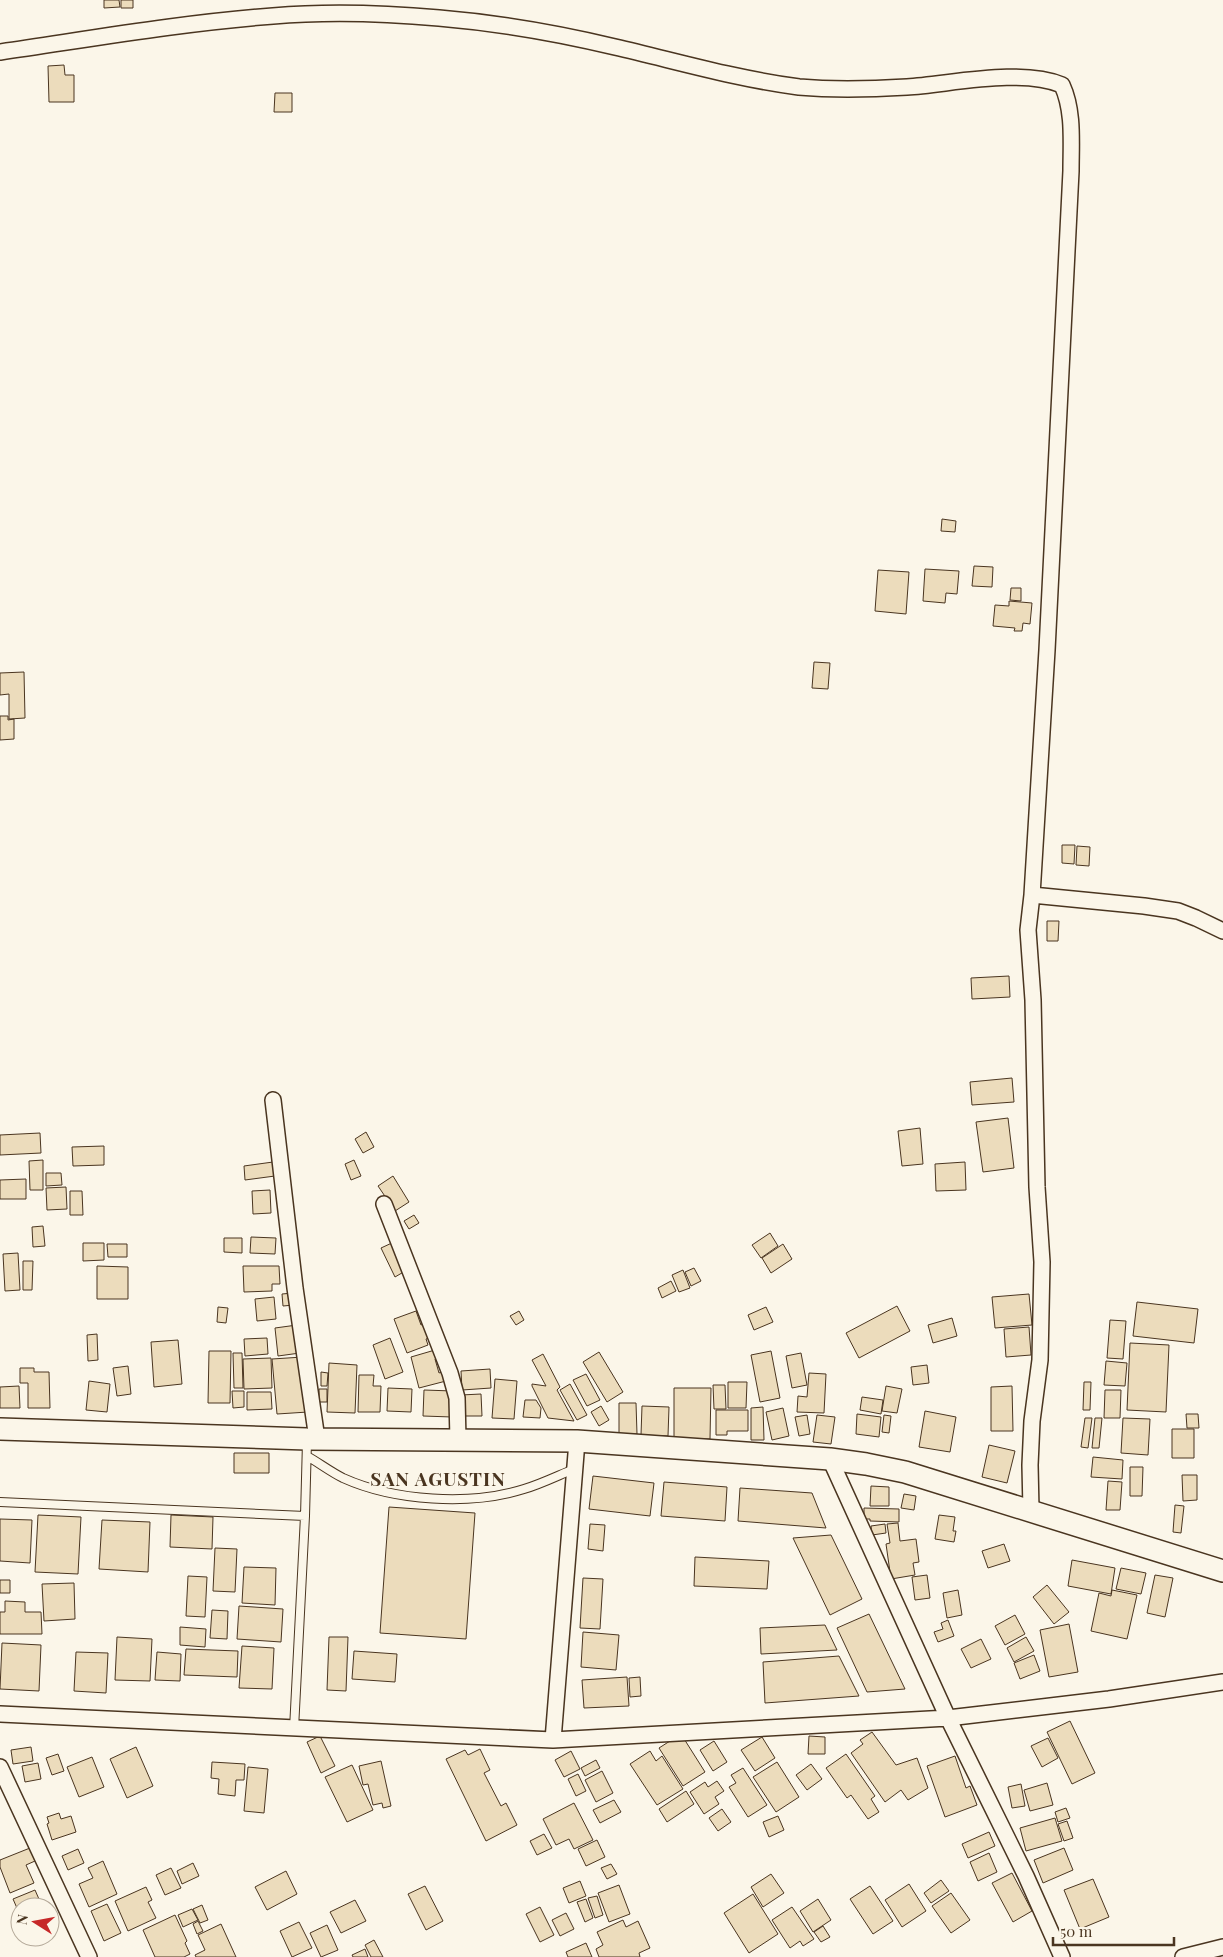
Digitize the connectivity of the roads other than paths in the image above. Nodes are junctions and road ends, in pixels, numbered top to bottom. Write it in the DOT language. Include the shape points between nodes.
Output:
graph roads {
  1 [pos="0,52"];
  2 [pos="1032,895"];
  3 [pos="1223,931"];
  4 [pos="274,1100"];
  5 [pos="384,1204"];
  6 [pos="0,1429"];
  7 [pos="458,1440"];
  8 [pos="577,1441"];
  9 [pos="310,1445"];
  10 [pos="830,1459"];
  11 [pos="574,1469"];
  12 [pos="0,1502"];
  13 [pos="1031,1510"];
  14 [pos="305,1516"];
  15 [pos="1223,1571"];
  16 [pos="1223,1682"];
  17 [pos="0,1714"];
  18 [pos="948,1718"];
  19 [pos="294,1729"];
  20 [pos="553,1740"];
  21 [pos="0,1767"];
  22 [pos="1223,1947"];
  23 [pos="89,1957"];
  24 [pos="1062,1957"];
  25 [pos="1183,1957"];
  1 -- 2 [label="street" via="274,16 364,13 441,18 550,33 737,77 801,87 906,87 1014,78 1050,80 1062,85 1068,98 1071,171"];
  2 -- 3 [label="street" via="1178,911"];
  2 -- 13 [label="street" via="1028,930 1034,1008 1037,1187 1042,1262 1040,1360 1030,1465"];
  4 -- 9 [label="street"];
  5 -- 7 [label="street" via="450,1374 457,1398"];
  6 -- 9 [label="main road"];
  7 -- 8 [label="main road"];
  7 -- 9 [label="main road"];
  8 -- 10 [label="main road"];
  8 -- 11 [label="street"];
  9 -- 11 [label="lane" via="343,1478 402,1495 441,1499 486,1498 504,1494"];
  9 -- 14 [label="lane"];
  10 -- 13 [label="main road" via="905,1472"];
  10 -- 18 [label="street"];
  11 -- 20 [label="street"];
  12 -- 14 [label="lane"];
  13 -- 15 [label="main road"];
  14 -- 19 [label="lane"];
  16 -- 18 [label="street"];
  17 -- 19 [label="street"];
  18 -- 20 [label="street"];
  18 -- 24 [label="street"];
  19 -- 20 [label="street"];
  21 -- 23 [label="street"];
  22 -- 25 [label="street"];
}
